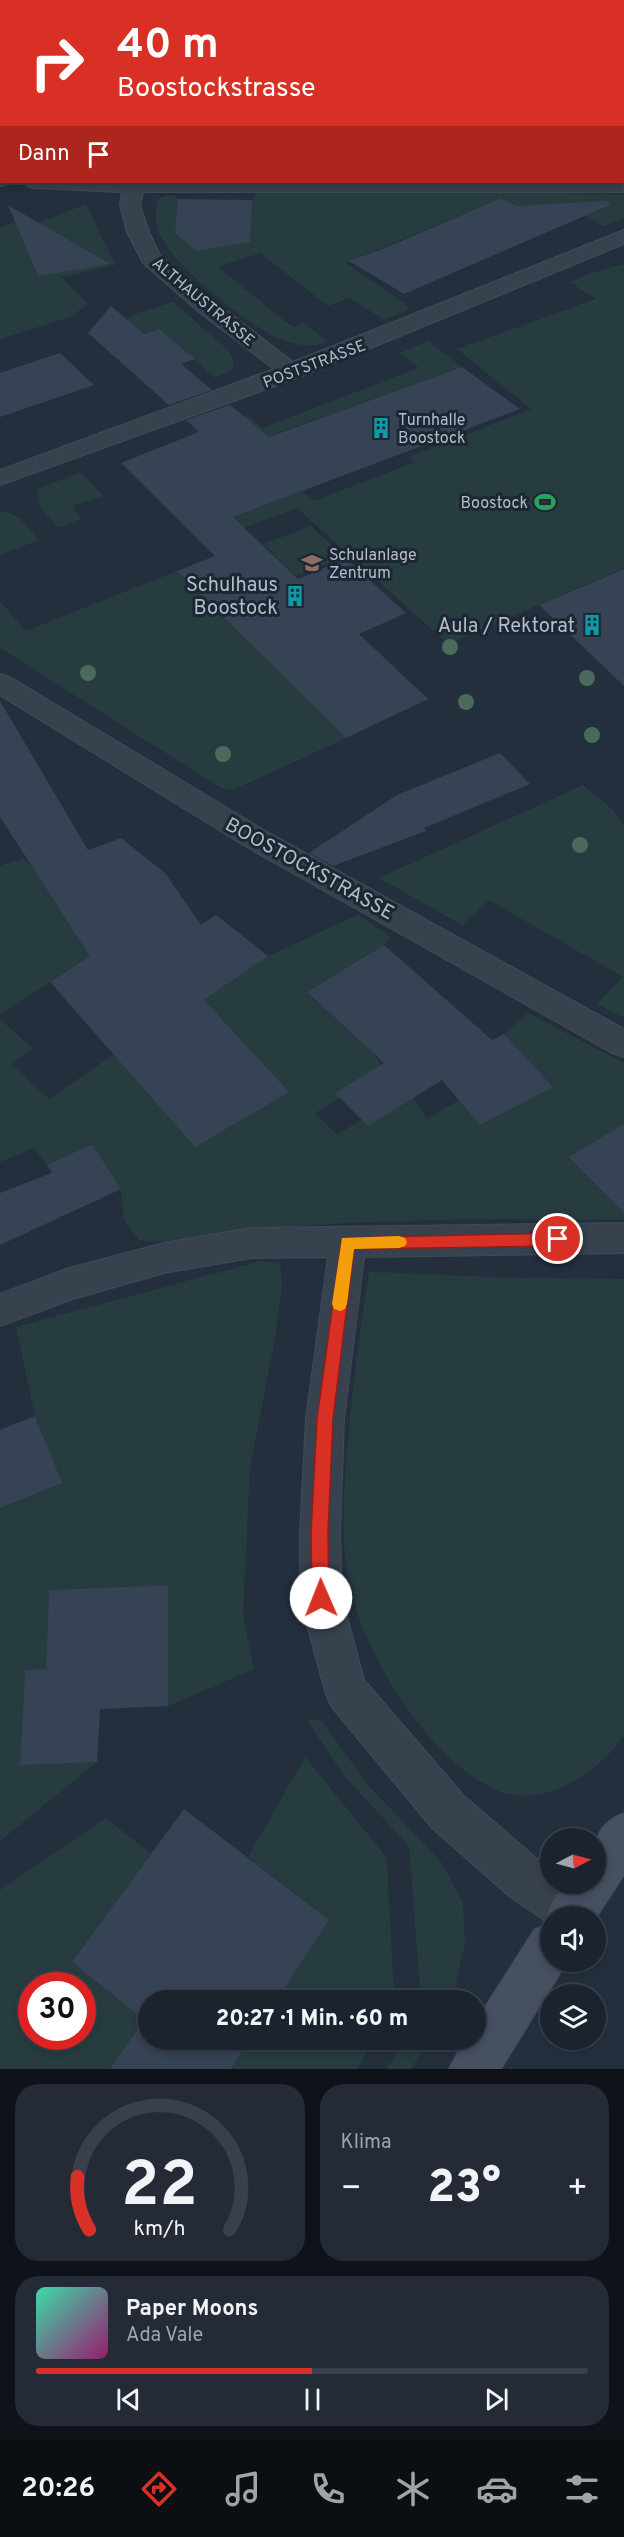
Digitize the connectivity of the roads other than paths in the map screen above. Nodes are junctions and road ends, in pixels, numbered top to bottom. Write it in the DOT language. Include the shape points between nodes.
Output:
graph roads {
  1 [pos="84,183"];
  2 [pos="381,183"];
  3 [pos="134,184"];
  4 [pos="624,186"];
  5 [pos="624,236"];
  6 [pos="292,372"];
  7 [pos="0,478"];
  8 [pos="0,684"];
  9 [pos="624,1044"];
  10 [pos="624,1238"];
  11 [pos="348,1243"];
  12 [pos="0,1310"];
  13 [pos="624,1835"];
  14 [pos="574,1906"];
  15 [pos="577,1906"];
  16 [pos="540,1964"];
  17 [pos="473,2069"];
  1 -- 3 [label="street"];
  2 -- 3 [label="street"];
  2 -- 4 [label="street"];
  3 -- 6 [label="street, ALTHAUSTRASSE" via="130,205 151,258"];
  5 -- 6 [label="street, POSTSTRASSE" via="499,291"];
  6 -- 7 [label="street, POSTSTRASSE"];
  8 -- 9 [label="street, BOOSTOCKSTRASSE" via="256,839"];
  10 -- 11 [label="street"];
  11 -- 12 [label="street" via="251,1243 164,1258 69,1284"];
  11 -- 14 [label="street" via="325,1419 320,1533 321,1598 346,1691 448,1812 525,1880"];
  13 -- 15 [label="street"];
  16 -- 17 [label="street"];
}
